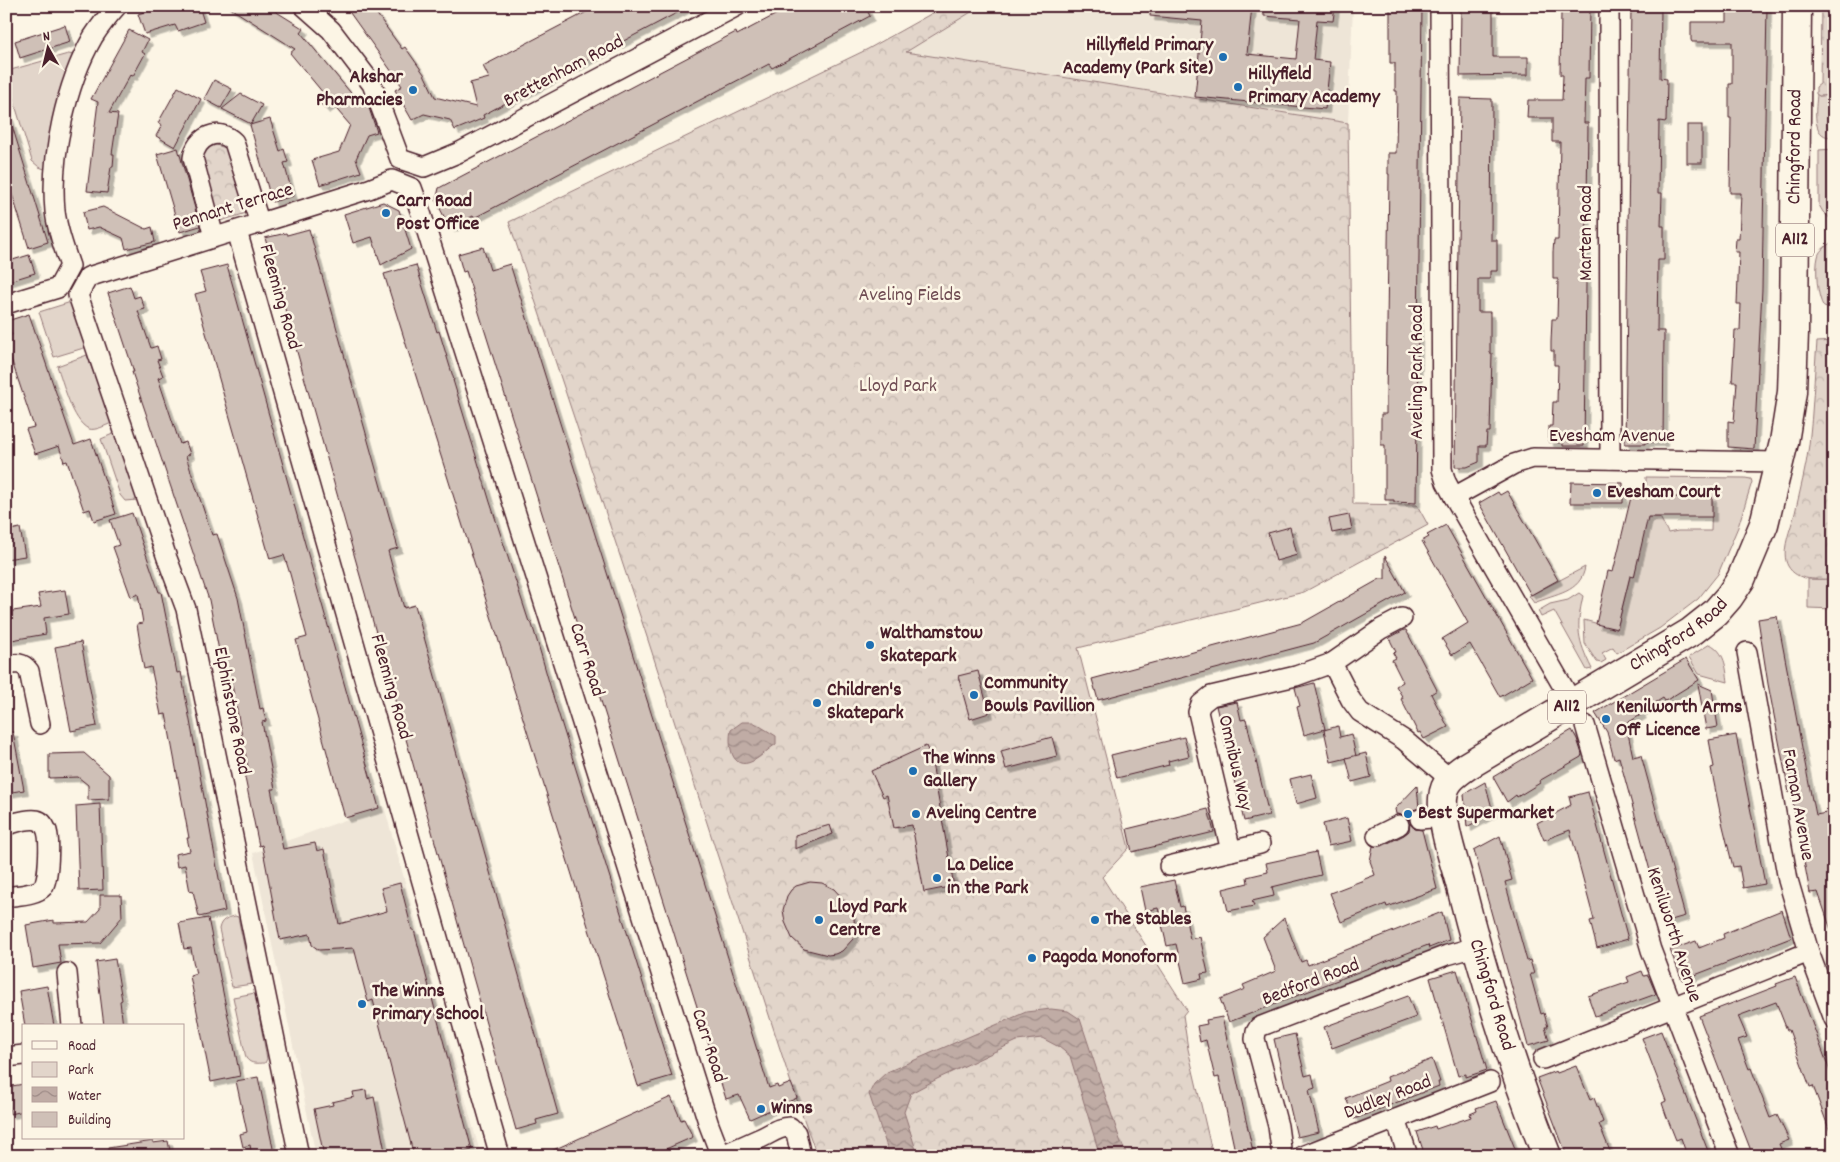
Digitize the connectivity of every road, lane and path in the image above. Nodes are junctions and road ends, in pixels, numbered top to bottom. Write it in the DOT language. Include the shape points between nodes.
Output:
graph roads {
  1 [pos="117,6"];
  2 [pos="304,6"];
  3 [pos="737,6"];
  4 [pos="1440,6"];
  5 [pos="1609,6"];
  6 [pos="1797,6"];
  7 [pos="402,184"];
  8 [pos="260,224"];
  9 [pos="237,230"];
  10 [pos="214,237"];
  11 [pos="82,287"];
  12 [pos="6,304"];
  13 [pos="1610,459"];
  14 [pos="1779,462"];
  15 [pos="1454,497"];
  16 [pos="1402,618"];
  17 [pos="1747,652"];
  18 [pos="1332,663"];
  19 [pos="6,665"];
  20 [pos="1579,714"];
  21 [pos="40,724"];
  22 [pos="1449,778"];
  23 [pos="6,825"];
  24 [pos="1399,825"];
  25 [pos="1376,836"];
  26 [pos="1260,844"];
  27 [pos="1231,851"];
  28 [pos="1169,866"];
  29 [pos="6,897"];
  30 [pos="1476,947"];
  31 [pos="1809,952"];
  32 [pos="67,973"];
  33 [pos="1672,1006"];
  34 [pos="1834,1020"];
  35 [pos="72,1024"];
  36 [pos="22,1055"];
  37 [pos="6,1057"];
  38 [pos="1542,1059"];
  39 [pos="1490,1082"];
  40 [pos="1396,1119"];
  41 [pos="299,1156"];
  42 [pos="500,1156"];
  43 [pos="721,1156"];
  44 [pos="800,1156"];
  45 [pos="1282,1156"];
  46 [pos="1302,1156"];
  47 [pos="1408,1156"];
  48 [pos="1547,1156"];
  49 [pos="1730,1156"];
  1 -- 12 [label="street" via="93,37 78,69 63,116 54,190 60,238 70,266 58,288"];
  2 -- 3 [label="street, Brettenham Road" via="331,30 372,84 400,159 424,168"];
  4 -- 15 [label="street, Aveling Park Road" via="1441,456 1443,475"];
  5 -- 13 [label="street, Marten Road"];
  6 -- 14 [label="main road, Chingford Road / A112" via="1792,392"];
  7 -- 8 [label="street, Pennant Terrace" via="392,180"];
  7 -- 43 [label="street, Carr Road" via="412,188 422,216"];
  8 -- 9 [label="street, Pennant Terrace"];
  8 -- 10 [label="street" via="234,142 222,135 205,137 194,149 193,158"];
  9 -- 10 [label="street, Pennant Terrace"];
  9 -- 42 [label="street, Fleeming Road"];
  10 -- 11 [label="street, Pennant Terrace" via="88,277"];
  11 -- 41 [label="street, Elphinstone Road" via="78,295 167,558 183,596 191,628"];
  13 -- 14 [label="street, Evesham Avenue"];
  13 -- 15 [label="street, Evesham Avenue" via="1526,460"];
  14 -- 20 [label="main road, Chingford Road / A112" via="1760,535 1741,579 1729,597 1691,632"];
  15 -- 20 [label="street, Aveling Park Road"];
  16 -- 18 [label="street, Omnibus Way"];
  17 -- 31 [label="street, Farnan Avenue" via="1788,880"];
  18 -- 22 [label="street" via="1360,712 1404,740"];
  18 -- 27 [label="street, Omnibus Way" via="1296,676 1211,696 1201,704 1198,712"];
  19 -- 21 [label="street" via="18,663 29,671"];
  20 -- 22 [label="main road, Chingford Road / A112" via="1484,755"];
  20 -- 33 [label="street, Kenilworth Avenue" via="1651,950"];
  22 -- 30 [label="main road, Chingford Road" via="1432,818"];
  23 -- 29 [label="street" via="37,820 45,825 48,833 48,879 35,892"];
  24 -- 25 [label="street"];
  26 -- 27 [label="street"];
  27 -- 28 [label="street"];
  30 -- 45 [label="street, Bedford Road" via="1447,955 1259,1027 1255,1038 1278,1126"];
  30 -- 48 [label="main road, Chingford Road" via="1517,1079"];
  31 -- 33 [label="street"];
  31 -- 34 [label="street, Farnan Avenue"];
  32 -- 35 [label="street"];
  33 -- 38 [label="street"];
  33 -- 49 [label="street, Kenilworth Avenue"];
  36 -- 37 [label="street"];
  39 -- 40 [label="street, Dudley Road"];
  40 -- 46 [label="street, Dudley Road"];
  40 -- 47 [label="street"];
  43 -- 44 [label="street" via="782,1127 790,1127 796,1133"];
}
